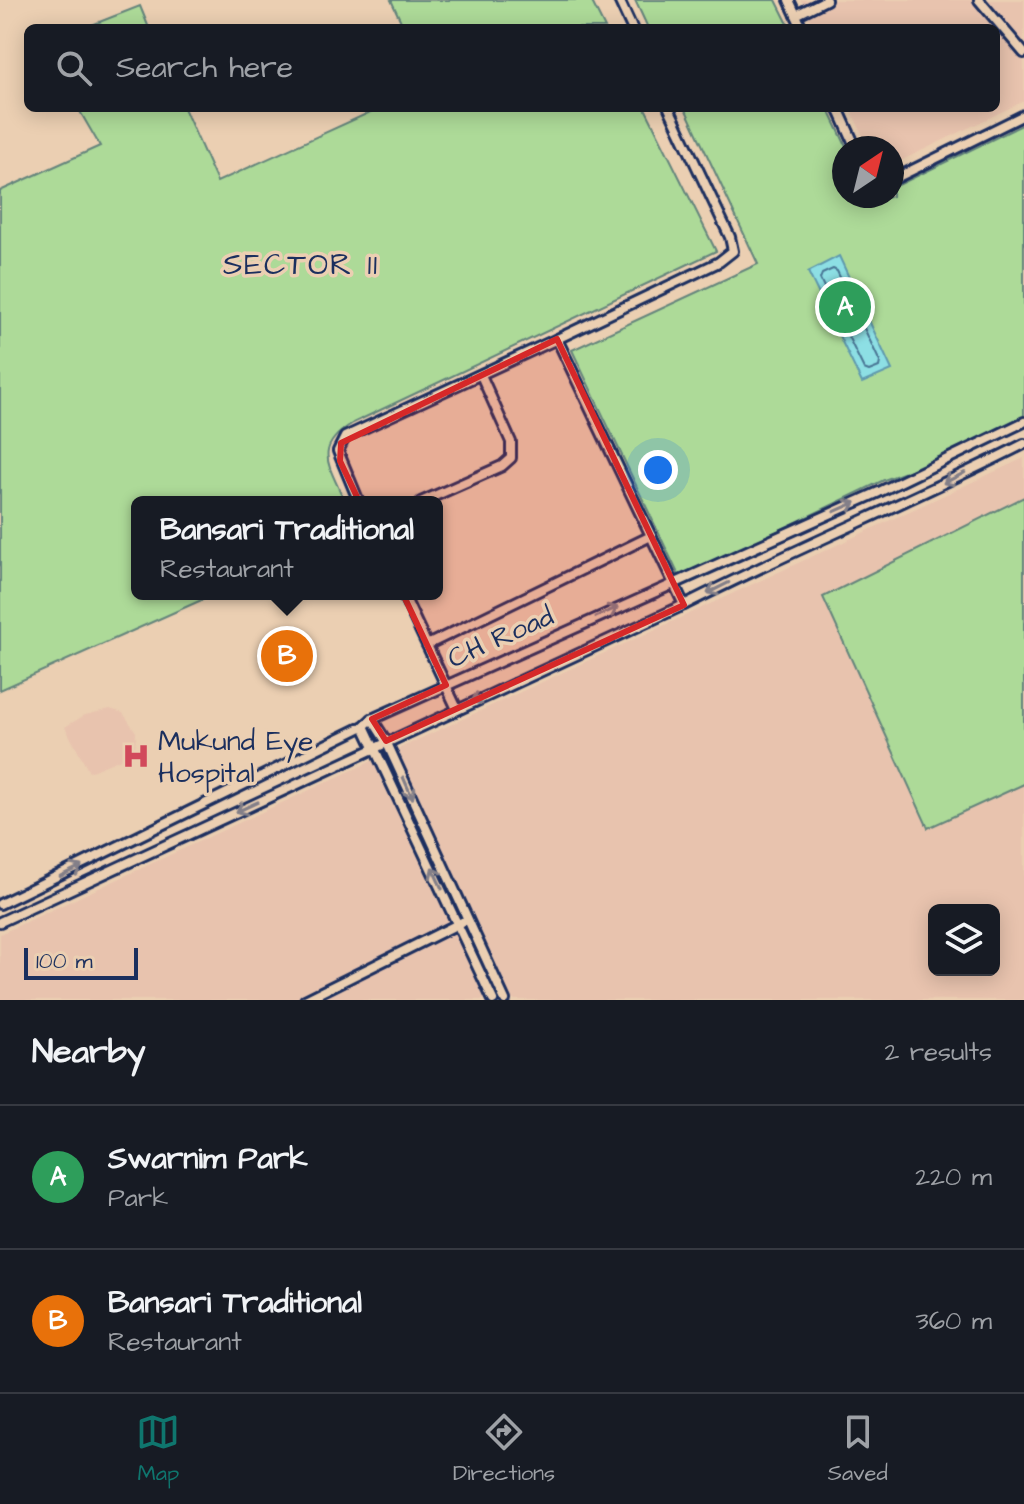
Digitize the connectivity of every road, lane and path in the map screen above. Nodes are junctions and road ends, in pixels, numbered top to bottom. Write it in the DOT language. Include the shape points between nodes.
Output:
graph roads {
  1 [pos="619,0"];
  2 [pos="789,0"];
  3 [pos="826,0"];
  4 [pos="979,0"];
  5 [pos="796,15"];
  6 [pos="630,24"];
  7 [pos="800,24"];
  8 [pos="999,24"];
  9 [pos="1000,25"];
  10 [pos="1024,53"];
  11 [pos="671,112"];
  12 [pos="840,112"];
  13 [pos="1024,115"];
  14 [pos="851,136"];
  15 [pos="904,174"];
  16 [pos="557,339"];
  17 [pos="481,375"];
  18 [pos="1024,422"];
  19 [pos="1024,444"];
  20 [pos="357,496"];
  21 [pos="434,496"];
  22 [pos="651,536"];
  23 [pos="673,583"];
  24 [pos="406,600"];
  25 [pos="684,605"];
  26 [pos="427,645"];
  27 [pos="446,685"];
  28 [pos="457,709"];
  29 [pos="372,719"];
  30 [pos="364,726"];
  31 [pos="386,741"];
  32 [pos="376,747"];
  33 [pos="0,904"];
  34 [pos="463,921"];
  35 [pos="0,922"];
  36 [pos="305,1000"];
  37 [pos="493,1000"];
  38 [pos="505,1000"];
  1 -- 6 [label="street"];
  2 -- 5 [label="street"];
  3 -- 5 [label="street"];
  4 -- 8 [label="street"];
  5 -- 7 [label="street"];
  9 -- 10 [label="street"];
  11 -- 16 [label="street" via="733,251"];
  12 -- 14 [label="street"];
  13 -- 15 [label="street"];
  16 -- 17 [label="street"];
  16 -- 22 [label="street"];
  17 -- 20 [label="street" via="345,437 338,451"];
  17 -- 21 [label="street" via="511,442 511,458"];
  23 -- 18 [label="street, CH Road, one-way"];
  19 -- 25 [label="street, CH Road, one-way"];
  22 -- 23 [label="street"];
  22 -- 26 [label="street"];
  23 -- 25 [label="street"];
  27 -- 23 [label="street, CH Road, one-way"];
  24 -- 26 [label="street"];
  25 -- 28 [label="street, CH Road, one-way"];
  26 -- 27 [label="street"];
  27 -- 28 [label="street"];
  27 -- 29 [label="street, CH Road"];
  28 -- 31 [label="street, CH Road"];
  29 -- 30 [label="street, CH Road"];
  29 -- 31 [label="street"];
  30 -- 32 [label="street"];
  33 -- 30 [label="street, CH Road, one-way"];
  31 -- 32 [label="street, CH Road"];
  31 -- 34 [label="street, one-way"];
  34 -- 32 [label="street, one-way"];
  32 -- 35 [label="street, CH Road, one-way"];
  34 -- 36 [label="street"];
  34 -- 37 [label="street"];
  34 -- 38 [label="street"];
}
